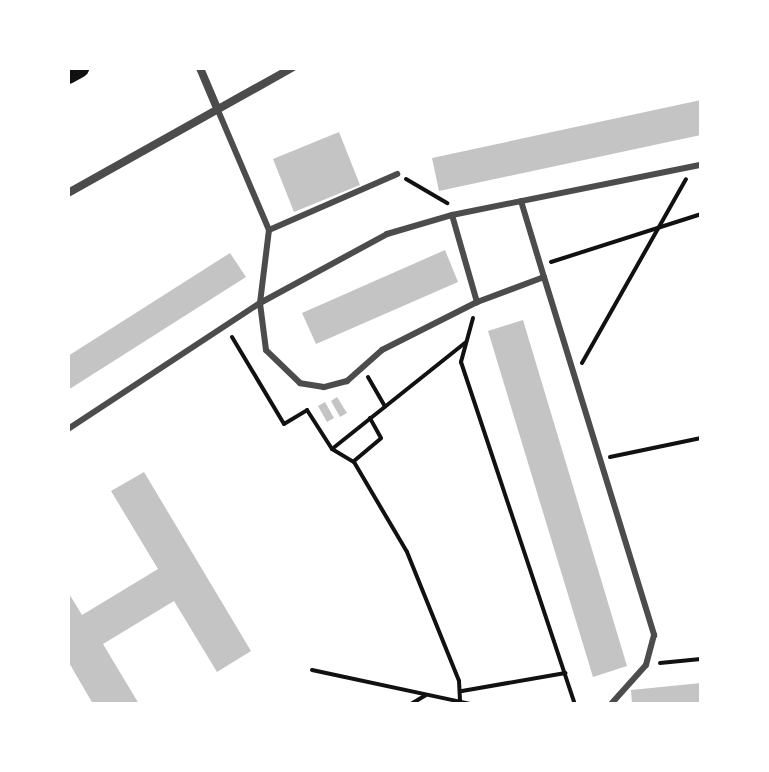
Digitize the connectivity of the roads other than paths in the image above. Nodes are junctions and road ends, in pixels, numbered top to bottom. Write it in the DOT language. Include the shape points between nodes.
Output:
graph roads {
  1 [pos="79,68"];
  2 [pos="200,68"];
  3 [pos="292,68"];
  4 [pos="68,74"];
  5 [pos="217,108"];
  6 [pos="697,165"];
  7 [pos="397,174"];
  8 [pos="68,193"];
  9 [pos="521,201"];
  10 [pos="452,215"];
  11 [pos="269,230"];
  12 [pos="544,277"];
  13 [pos="477,302"];
  14 [pos="260,303"];
  15 [pos="68,429"];
  16 [pos="611,704"];
  1 -- 4 [label="main road"];
  2 -- 5 [label="street"];
  3 -- 5 [label="street"];
  5 -- 8 [label="street"];
  5 -- 11 [label="lane"];
  6 -- 9 [label="lane"];
  7 -- 11 [label="lane"];
  9 -- 10 [label="lane"];
  9 -- 12 [label="lane"];
  10 -- 13 [label="lane"];
  10 -- 14 [label="lane" via="387,234"];
  11 -- 14 [label="lane"];
  12 -- 13 [label="lane"];
  12 -- 16 [label="lane" via="654,635 646,665"];
  13 -- 14 [label="lane" via="382,350 347,381 324,387 300,383 266,350"];
  14 -- 15 [label="lane"];
}
